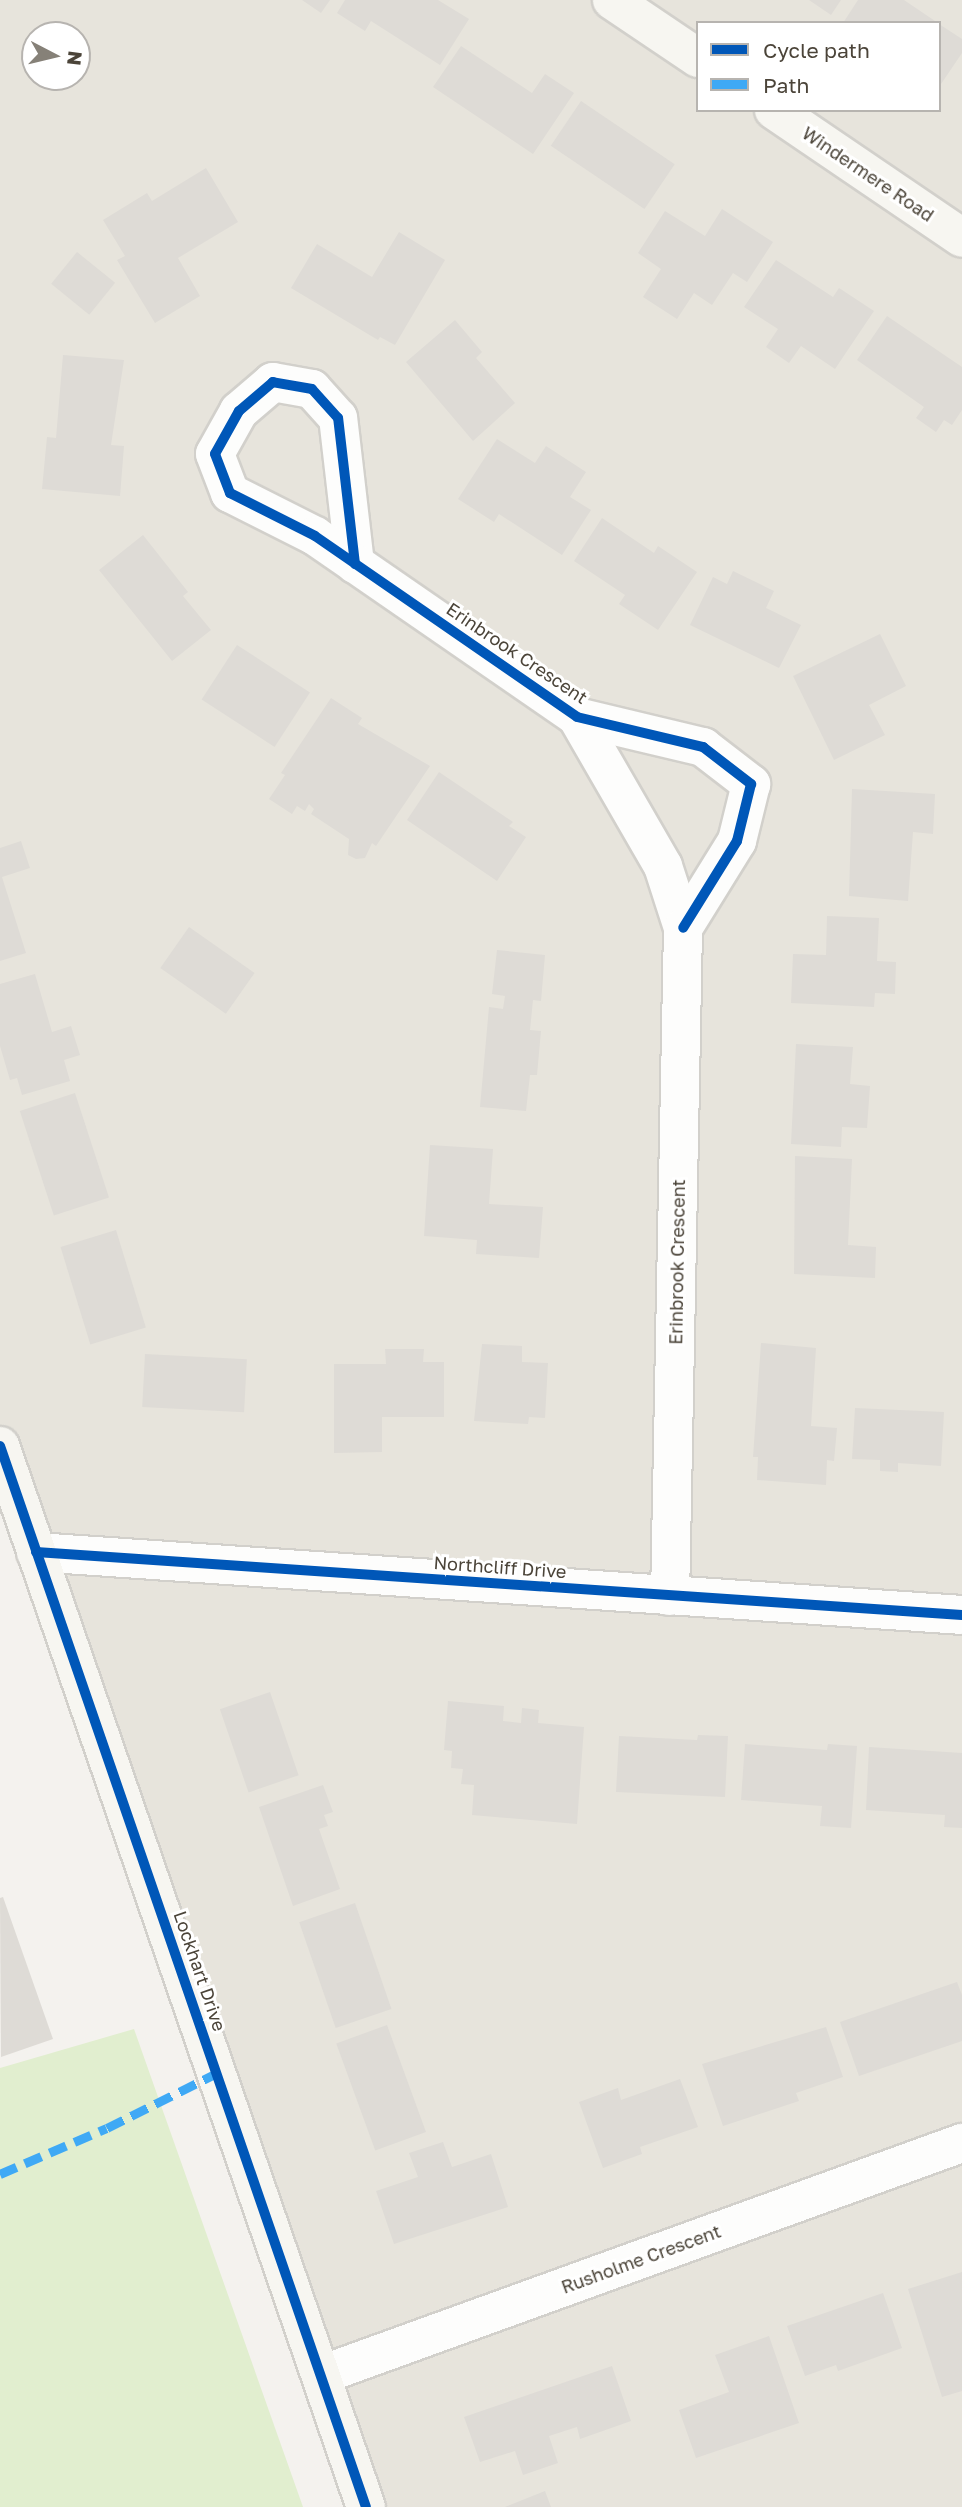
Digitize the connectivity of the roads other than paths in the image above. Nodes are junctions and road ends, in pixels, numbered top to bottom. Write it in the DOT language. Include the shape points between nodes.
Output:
graph roads {
  1 [pos="612,0"];
  2 [pos="696,57"];
  3 [pos="777,112"];
  4 [pos="962,238"];
  5 [pos="355,564"];
  6 [pos="577,717"];
  7 [pos="683,928"];
  8 [pos="0,1446"];
  9 [pos="36,1552"];
  10 [pos="670,1596"];
  11 [pos="962,1615"];
  12 [pos="962,2143"];
  13 [pos="321,2375"];
  14 [pos="366,2507"];
  1 -- 2 [label="street"];
  3 -- 4 [label="street, Windermere Road"];
  5 -- 5 [label="street, Erinbrook Crescent" via="338,418 312,389 273,382 239,411 215,454 230,493 315,536"];
  5 -- 6 [label="street, Erinbrook Crescent"];
  6 -- 7 [label="street, Erinbrook Crescent" via="663,866"];
  6 -- 7 [label="street, Erinbrook Crescent" via="704,747 751,784 737,841"];
  7 -- 10 [label="street, Erinbrook Crescent"];
  8 -- 9 [label="street, Lockhart Drive"];
  9 -- 10 [label="street, Northcliff Drive"];
  9 -- 13 [label="street, Lockhart Drive"];
  10 -- 11 [label="street, Northcliff Drive"];
  12 -- 13 [label="street, Rusholme Crescent"];
  13 -- 14 [label="street, Lockhart Drive"];
}
